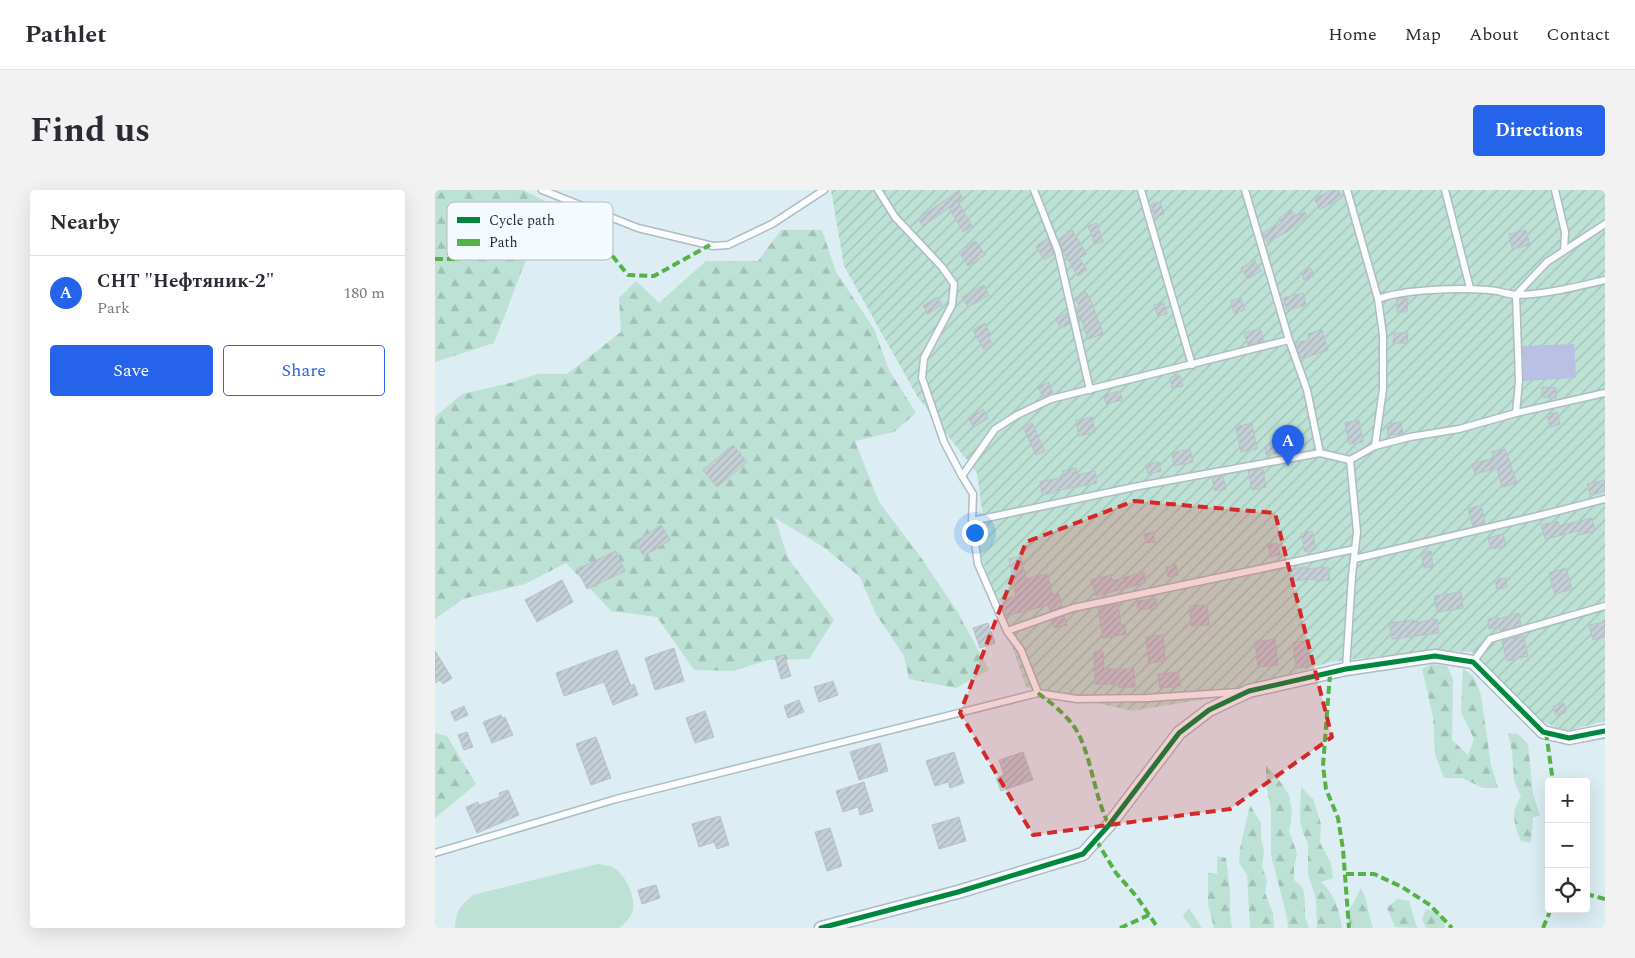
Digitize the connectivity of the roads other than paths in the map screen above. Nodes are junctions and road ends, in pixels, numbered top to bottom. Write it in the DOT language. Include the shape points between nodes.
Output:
graph roads {
  1 [pos="542,190"];
  2 [pos="824,190"];
  3 [pos="878,190"];
  4 [pos="1034,190"];
  5 [pos="1141,190"];
  6 [pos="1245,190"];
  7 [pos="1347,190"];
  8 [pos="1445,190"];
  9 [pos="1555,190"];
  10 [pos="570,202"];
  11 [pos="613,218"];
  12 [pos="1605,224"];
  13 [pos="1565,250"];
  14 [pos="1605,280"];
  15 [pos="1470,288"];
  16 [pos="1516,295"];
  17 [pos="1378,299"];
  18 [pos="1289,340"];
  19 [pos="1192,365"];
  20 [pos="1090,390"];
  21 [pos="1605,393"];
  22 [pos="1516,413"];
  23 [pos="1375,446"];
  24 [pos="1320,453"];
  25 [pos="1350,460"];
  26 [pos="962,476"];
  27 [pos="1605,499"];
  28 [pos="972,521"];
  29 [pos="1355,549"];
  30 [pos="1354,558"];
  31 [pos="1605,606"];
  32 [pos="1007,631"];
  33 [pos="1473,662"];
  34 [pos="1346,669"];
  35 [pos="1249,691"];
  36 [pos="1038,693"];
  37 [pos="1605,731"];
  38 [pos="435,853"];
  39 [pos="821,928"];
  1 -- 10 [label="lane"];
  2 -- 11 [label="lane" via="772,224 728,245 713,246 638,228"];
  3 -- 26 [label="lane" via="895,217 942,267 953,284 951,305 924,358 922,378 944,442"];
  4 -- 20 [label="lane" via="1059,251"];
  5 -- 19 [label="lane"];
  6 -- 18 [label="lane"];
  7 -- 17 [label="lane"];
  8 -- 15 [label="lane"];
  9 -- 13 [label="lane" via="1565,232"];
  12 -- 13 [label="lane"];
  13 -- 16 [label="lane" via="1547,262"];
  14 -- 16 [label="lane" via="1560,291"];
  15 -- 16 [label="lane"];
  15 -- 17 [label="lane" via="1390,295"];
  16 -- 22 [label="lane" via="1519,380"];
  17 -- 23 [label="lane" via="1383,335 1383,389"];
  18 -- 19 [label="lane"];
  18 -- 24 [label="lane" via="1307,390"];
  19 -- 20 [label="lane"];
  20 -- 26 [label="lane" via="1051,399 1017,414 995,429"];
  21 -- 22 [label="lane"];
  22 -- 23 [label="lane" via="1459,429"];
  23 -- 25 [label="lane"];
  24 -- 25 [label="lane"];
  24 -- 28 [label="lane"];
  25 -- 29 [label="lane" via="1357,532"];
  26 -- 28 [label="lane" via="973,494"];
  27 -- 30 [label="lane"];
  28 -- 32 [label="lane" via="978,564"];
  29 -- 30 [label="lane"];
  29 -- 32 [label="lane" via="1073,608"];
  30 -- 34 [label="lane"];
  31 -- 33 [label="lane" via="1490,639"];
  32 -- 36 [label="lane" via="1021,650"];
  33 -- 34 [label="street" via="1435,656"];
  33 -- 37 [label="street" via="1543,732 1569,738"];
  34 -- 35 [label="street"];
  35 -- 36 [label="lane" via="1077,699"];
  35 -- 39 [label="street" via="1209,710 1179,733 1109,826 1083,854 958,892"];
  36 -- 38 [label="lane" via="617,799"];
}
